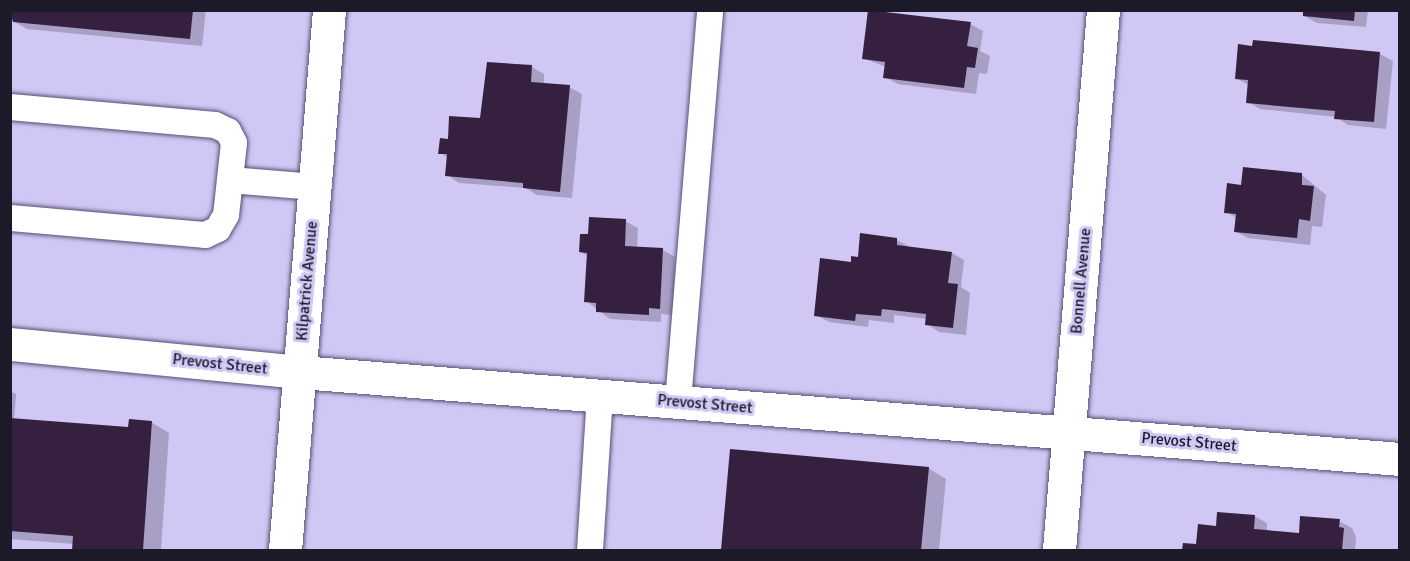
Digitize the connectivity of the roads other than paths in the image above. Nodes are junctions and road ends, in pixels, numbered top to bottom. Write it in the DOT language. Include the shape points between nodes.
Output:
graph roads {
  1 [pos="329,10"];
  2 [pos="710,10"];
  3 [pos="1103,10"];
  4 [pos="10,107"];
  5 [pos="230,180"];
  6 [pos="315,187"];
  7 [pos="10,218"];
  8 [pos="10,344"];
  9 [pos="300,372"];
  10 [pos="600,396"];
  11 [pos="678,402"];
  12 [pos="1069,432"];
  13 [pos="1400,459"];
  14 [pos="285,550"];
  15 [pos="590,550"];
  16 [pos="1059,550"];
  1 -- 6 [label="street, Kilpatrick Avenue"];
  2 -- 11 [label="lane"];
  3 -- 12 [label="street, Bonnell Avenue"];
  4 -- 5 [label="lane" via="215,125 228,130 234,143"];
  5 -- 6 [label="lane"];
  5 -- 7 [label="lane" via="226,215 218,229 205,235"];
  6 -- 9 [label="street, Kilpatrick Avenue"];
  8 -- 9 [label="street, Prevost Street"];
  9 -- 10 [label="street, Prevost Street"];
  9 -- 14 [label="street, Kilpatrick Avenue"];
  10 -- 11 [label="street, Prevost Street"];
  10 -- 15 [label="lane"];
  11 -- 12 [label="street, Prevost Street"];
  12 -- 13 [label="street, Prevost Street"];
  12 -- 16 [label="street, Bonnell Avenue"];
}
